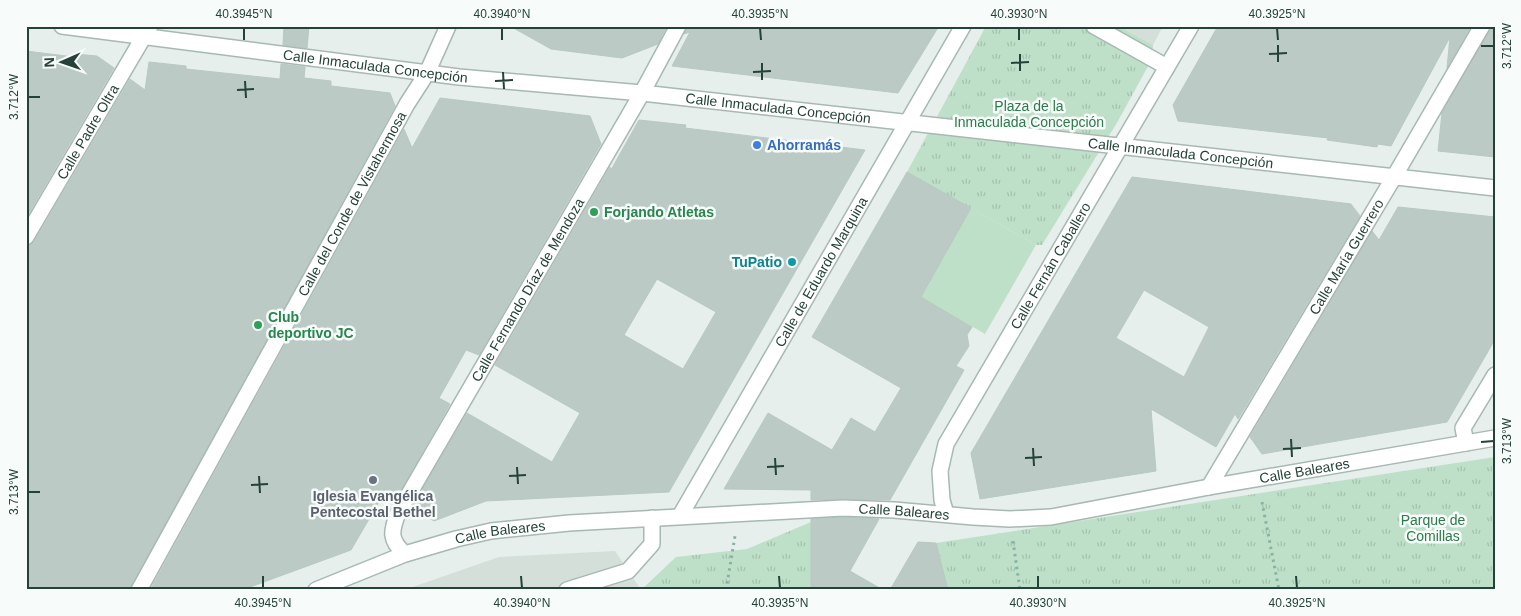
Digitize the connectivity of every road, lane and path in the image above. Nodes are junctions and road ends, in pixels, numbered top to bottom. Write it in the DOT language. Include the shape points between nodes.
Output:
graph roads {
  1 [pos="62,26"];
  2 [pos="448,26"];
  3 [pos="678,26"];
  4 [pos="963,26"];
  5 [pos="1094,26"];
  6 [pos="1191,26"];
  7 [pos="1482,26"];
  8 [pos="147,31"];
  9 [pos="1167,67"];
  10 [pos="426,73"];
  11 [pos="642,93"];
  12 [pos="907,123"];
  13 [pos="1122,146"];
  14 [pos="1394,177"];
  15 [pos="1495,188"];
  16 [pos="26,237"];
  17 [pos="1495,374"];
  18 [pos="1495,438"];
  19 [pos="1466,442"];
  20 [pos="1258,479"];
  21 [pos="1209,487"];
  22 [pos="740,513"];
  23 [pos="946,514"];
  24 [pos="680,516"];
  25 [pos="652,518"];
  26 [pos="1010,519"];
  27 [pos="404,554"];
  28 [pos="139,590"];
  29 [pos="316,590"];
  30 [pos="567,590"];
  31 [pos="726,590"];
  32 [pos="1020,590"];
  33 [pos="1279,590"];
  1 -- 8 [label="street, Calle Inmaculada Concepción"];
  2 -- 10 [label="street, Calle del Conde de Vistahermosa"];
  3 -- 11 [label="street, Calle Fernando Díaz de Mendoza"];
  4 -- 12 [label="street, Calle de Eduardo Marquina"];
  5 -- 9 [label="street"];
  6 -- 9 [label="street, Calle Fernán Caballero"];
  7 -- 14 [label="street, Calle María Guerrero"];
  8 -- 10 [label="street, Calle Inmaculada Concepción"];
  8 -- 16 [label="street, Calle Padre Oltra"];
  9 -- 13 [label="street, Calle Fernán Caballero"];
  10 -- 11 [label="street, Calle Inmaculada Concepción"];
  10 -- 28 [label="street, Calle del Conde de Vistahermosa"];
  11 -- 12 [label="street, Calle Inmaculada Concepción"];
  11 -- 27 [label="street, Calle Fernando Díaz de Mendoza" via="398,513 393,539"];
  12 -- 13 [label="street, Calle Inmaculada Concepción"];
  12 -- 24 [label="street, Calle de Eduardo Marquina"];
  13 -- 14 [label="street, Calle Inmaculada Concepción"];
  13 -- 23 [label="street, Calle Fernán Caballero" via="946,444 940,471"];
  14 -- 15 [label="street, Calle Inmaculada Concepción"];
  14 -- 21 [label="street, Calle María Guerrero"];
  17 -- 19 [label="street" via="1463,428"];
  18 -- 19 [label="street, Calle Baleares"];
  19 -- 20 [label="street, Calle Baleares"];
  20 -- 21 [label="street, Calle Baleares"];
  20 -- 33 [label="path"];
  21 -- 26 [label="street, Calle Baleares" via="1051,517"];
  22 -- 23 [label="street, Calle Baleares" via="843,508"];
  22 -- 24 [label="street, Calle Baleares"];
  22 -- 31 [label="path"];
  23 -- 26 [label="street, Calle Baleares"];
  24 -- 25 [label="street, Calle Baleares"];
  25 -- 27 [label="street, Calle Baleares" via="491,531"];
  25 -- 30 [label="street" via="652,544 628,571"];
  26 -- 32 [label="path"];
  27 -- 29 [label="street, Calle Baleares"];
}
